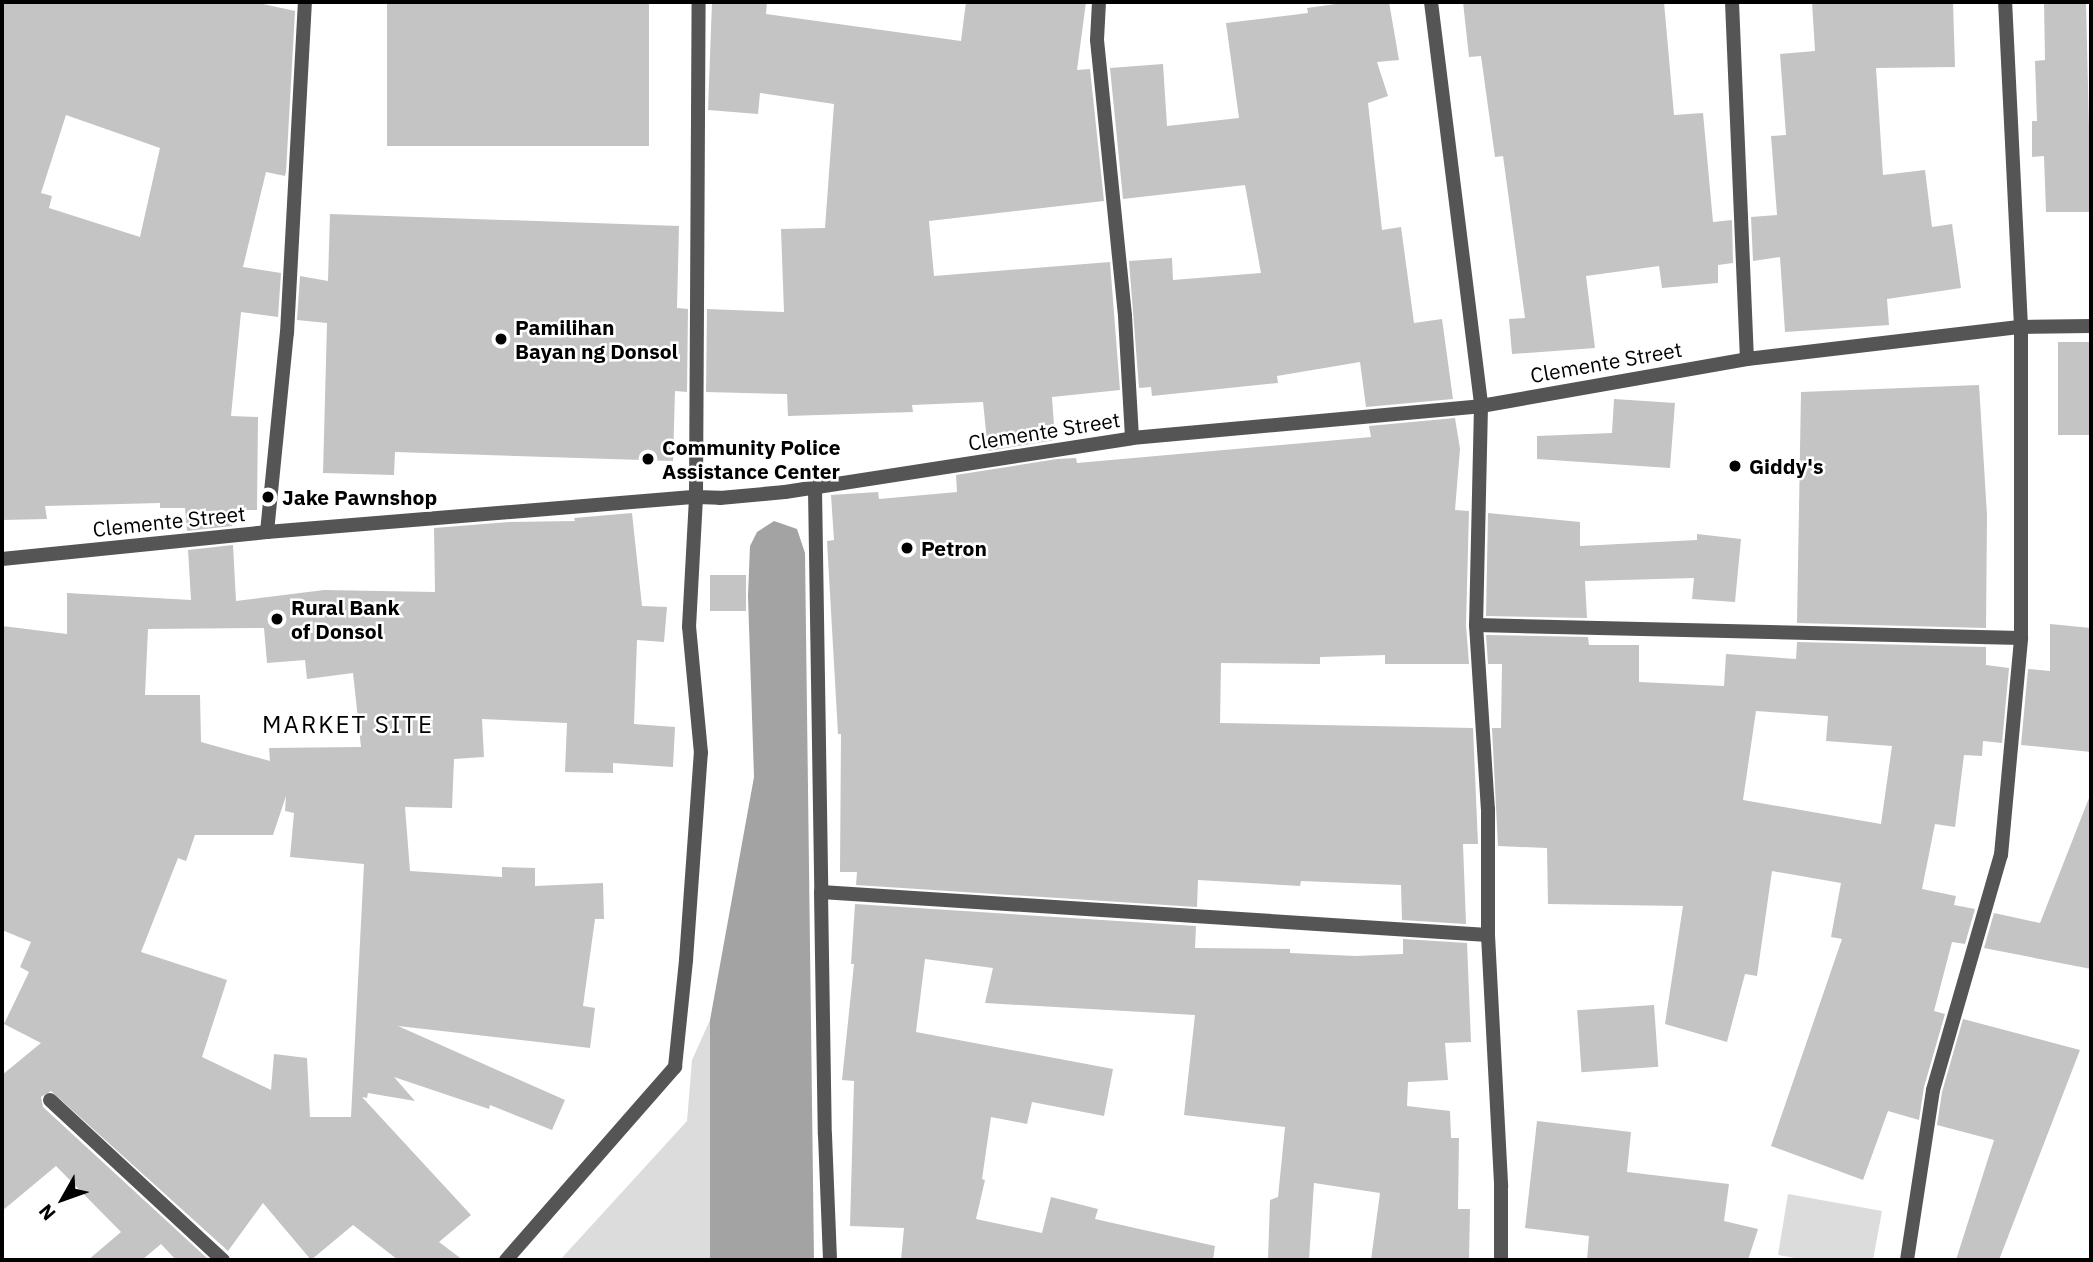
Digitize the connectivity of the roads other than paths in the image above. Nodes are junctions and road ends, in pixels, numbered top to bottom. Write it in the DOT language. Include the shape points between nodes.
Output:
graph roads {
  1 [pos="305,2"];
  2 [pos="699,2"];
  3 [pos="1099,2"];
  4 [pos="1432,2"];
  5 [pos="1732,2"];
  6 [pos="2005,2"];
  7 [pos="2091,326"];
  8 [pos="2021,327"];
  9 [pos="1747,359"];
  10 [pos="1481,406"];
  11 [pos="1132,438"];
  12 [pos="815,489"];
  13 [pos="696,496"];
  14 [pos="267,532"];
  15 [pos="2,559"];
  16 [pos="1476,625"];
  17 [pos="2021,638"];
  18 [pos="821,892"];
  19 [pos="1488,935"];
  20 [pos="50,1100"];
  21 [pos="223,1260"];
  22 [pos="506,1260"];
  23 [pos="830,1260"];
  24 [pos="1501,1260"];
  25 [pos="1907,1260"];
  1 -- 14 [label="street" via="287,333"];
  2 -- 13 [label="street"];
  3 -- 11 [label="street" via="1097,40 1125,316"];
  4 -- 10 [label="street"];
  5 -- 9 [label="street"];
  6 -- 8 [label="street"];
  7 -- 8 [label="street, Clemente Street"];
  8 -- 9 [label="street, Clemente Street"];
  8 -- 17 [label="street"];
  9 -- 10 [label="street, Clemente Street"];
  10 -- 11 [label="street, Clemente Street"];
  10 -- 16 [label="street"];
  11 -- 12 [label="street, Clemente Street"];
  12 -- 13 [label="street, Clemente Street"];
  12 -- 18 [label="street"];
  13 -- 14 [label="street, Clemente Street"];
  13 -- 22 [label="street" via="690,627 701,753 675,1067"];
  14 -- 15 [label="street, Clemente Street"];
  16 -- 17 [label="street"];
  16 -- 19 [label="street" via="1488,808"];
  17 -- 25 [label="street" via="2001,855 1933,1090"];
  18 -- 19 [label="street"];
  18 -- 23 [label="street"];
  19 -- 24 [label="street"];
  20 -- 21 [label="street"];
}
